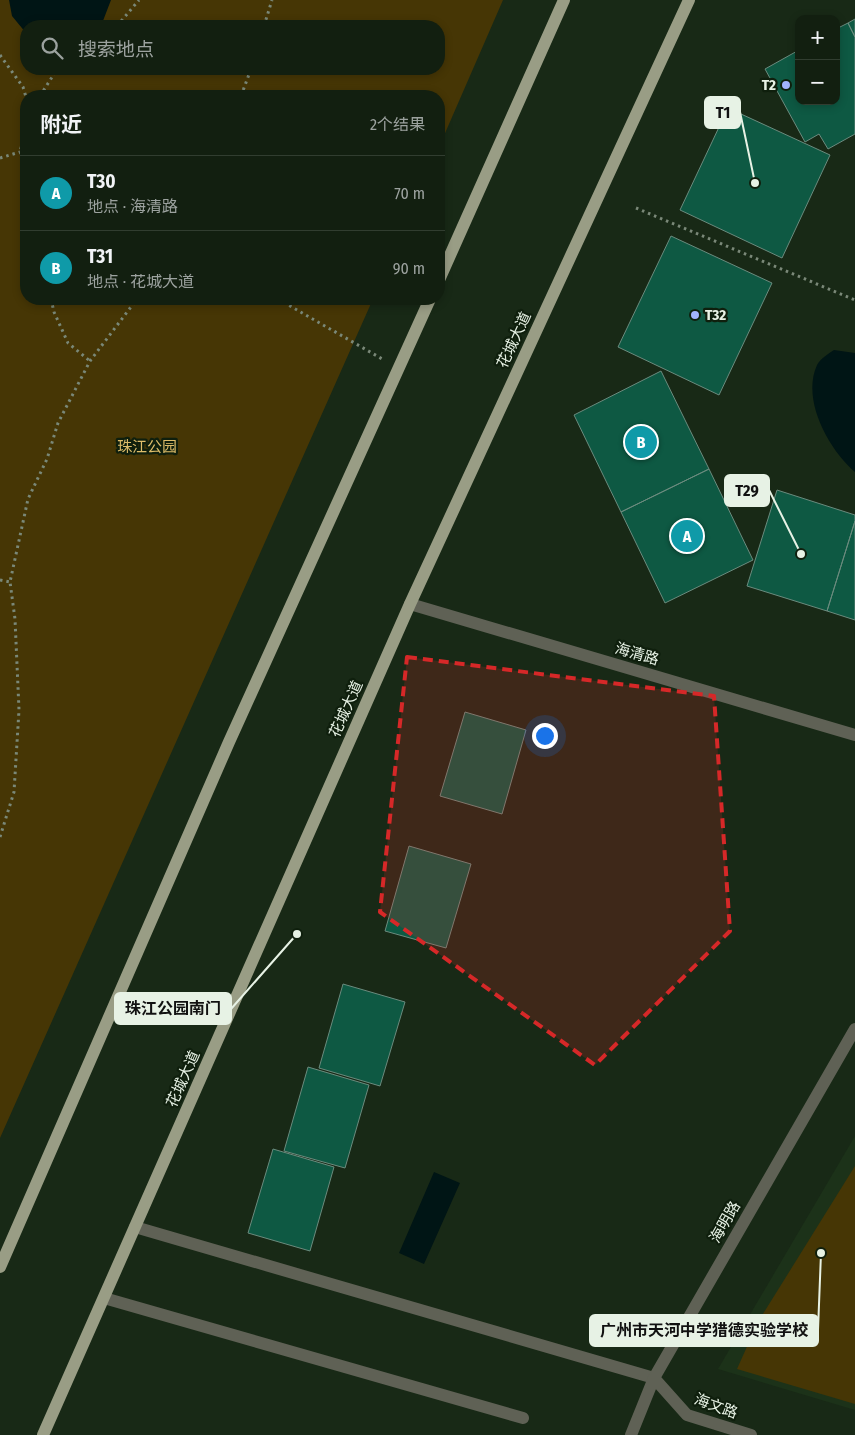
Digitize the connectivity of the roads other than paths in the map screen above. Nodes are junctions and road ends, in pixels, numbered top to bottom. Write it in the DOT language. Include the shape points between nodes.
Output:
graph roads {
  1 [pos="564,0"];
  2 [pos="689,0"];
  3 [pos="445,267"];
  4 [pos="427,305"];
  5 [pos="410,604"];
  6 [pos="855,735"];
  7 [pos="855,1029"];
  8 [pos="135,1227"];
  9 [pos="0,1267"];
  10 [pos="104,1298"];
  11 [pos="654,1378"];
  12 [pos="523,1418"];
  13 [pos="43,1435"];
  14 [pos="632,1435"];
  15 [pos="751,1435"];
  1 -- 3 [label="main road"];
  2 -- 5 [label="main road, 花城大道"];
  4 -- 9 [label="main road" via="221,760"];
  5 -- 6 [label="street, 海清路"];
  5 -- 8 [label="main road, 花城大道"];
  7 -- 11 [label="street, 海明路"];
  8 -- 10 [label="main road, 花城大道"];
  8 -- 11 [label="street"];
  10 -- 12 [label="street"];
  10 -- 13 [label="main road, 花城大道"];
  11 -- 14 [label="street, 海明路"];
  11 -- 15 [label="street, 海文路" via="687,1415"];
}
